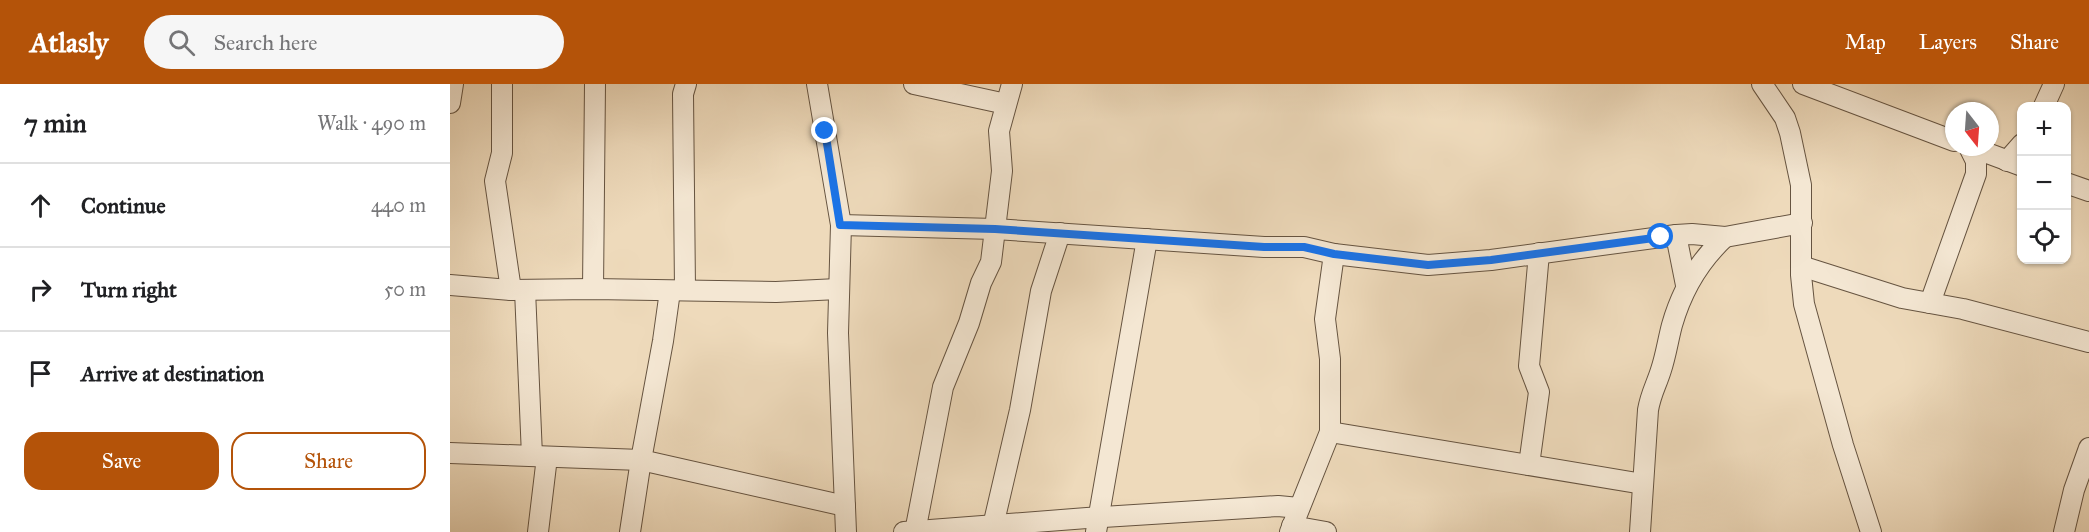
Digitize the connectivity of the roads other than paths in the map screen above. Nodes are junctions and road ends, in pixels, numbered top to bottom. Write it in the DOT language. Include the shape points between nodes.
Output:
graph roads {
  1 [pos="453,84"];
  2 [pos="502,84"];
  3 [pos="595,84"];
  4 [pos="818,84"];
  5 [pos="914,84"];
  6 [pos="1012,84"];
  7 [pos="1762,84"];
  8 [pos="1803,84"];
  9 [pos="2054,84"];
  10 [pos="682,88"];
  11 [pos="2045,102"];
  12 [pos="450,103"];
  13 [pos="1006,104"];
  14 [pos="1945,138"];
  15 [pos="1974,156"];
  16 [pos="1995,156"];
  17 [pos="2014,163"];
  18 [pos="2071,184"];
  19 [pos="2089,191"];
  20 [pos="1802,223"];
  21 [pos="840,225"];
  22 [pos="995,229"];
  23 [pos="1060,233"];
  24 [pos="1676,235"];
  25 [pos="1725,237"];
  26 [pos="1147,239"];
  27 [pos="1539,253"];
  28 [pos="1334,254"];
  29 [pos="1801,266"];
  30 [pos="450,285"];
  31 [pos="1686,285"];
  32 [pos="593,289"];
  33 [pos="838,289"];
  34 [pos="518,290"];
  35 [pos="677,290"];
  36 [pos="1930,303"];
  37 [pos="2089,342"];
  38 [pos="1330,432"];
  39 [pos="2089,448"];
  40 [pos="450,453"];
  41 [pos="540,456"];
  42 [pos="641,460"];
  43 [pos="1529,465"];
  44 [pos="1643,484"];
  45 [pos="845,506"];
  46 [pos="1294,522"];
  47 [pos="1093,525"];
  48 [pos="993,526"];
  49 [pos="962,530"];
  50 [pos="538,532"];
  51 [pos="630,532"];
  52 [pos="846,532"];
  53 [pos="911,532"];
  54 [pos="1326,532"];
  55 [pos="1640,532"];
  56 [pos="1871,532"];
  57 [pos="2064,532"];
  1 -- 12 [label="street"];
  2 -- 34 [label="street" via="502,153 495,181"];
  3 -- 32 [label="street"];
  4 -- 21 [label="street"];
  5 -- 13 [label="street"];
  6 -- 13 [label="street"];
  7 -- 20 [label="street" via="1785,118 1790,133 1801,185"];
  8 -- 14 [label="street"];
  9 -- 11 [label="street"];
  10 -- 35 [label="street"];
  13 -- 22 [label="street" via="999,132 1002,171"];
  15 -- 36 [label="street" via="1976,174"];
  16 -- 17 [label="street"];
  18 -- 19 [label="street"];
  20 -- 25 [label="street"];
  20 -- 29 [label="street"];
  21 -- 22 [label="street"];
  21 -- 33 [label="street"];
  22 -- 23 [label="street"];
  22 -- 53 [label="street" via="991,262 943,387"];
  23 -- 26 [label="street"];
  23 -- 48 [label="street" via="1041,291 1020,410"];
  24 -- 25 [label="street"];
  24 -- 27 [label="street"];
  24 -- 31 [label="street"];
  25 -- 31 [label="street"];
  26 -- 28 [label="street" via="1304,247"];
  26 -- 47 [label="street"];
  27 -- 28 [label="street" via="1428,265"];
  27 -- 43 [label="street" via="1529,366 1539,392"];
  28 -- 38 [label="street" via="1325,319 1330,359"];
  29 -- 36 [label="street"];
  29 -- 56 [label="street" via="1804,304"];
  30 -- 34 [label="street"];
  31 -- 44 [label="street" via="1651,392"];
  32 -- 34 [label="street"];
  32 -- 35 [label="street"];
  33 -- 35 [label="street"];
  33 -- 45 [label="street"];
  34 -- 41 [label="street"];
  35 -- 42 [label="street" via="663,341"];
  36 -- 37 [label="street"];
  38 -- 43 [label="street"];
  38 -- 46 [label="street"];
  39 -- 57 [label="street"];
  40 -- 41 [label="street"];
  41 -- 42 [label="street"];
  41 -- 50 [label="street"];
  42 -- 45 [label="street"];
  42 -- 51 [label="street"];
  43 -- 44 [label="street"];
  44 -- 55 [label="street"];
  45 -- 52 [label="street"];
  46 -- 47 [label="street" via="1278,506"];
  46 -- 54 [label="street"];
  47 -- 48 [label="street"];
  48 -- 49 [label="street"];
  49 -- 53 [label="street"];
}
